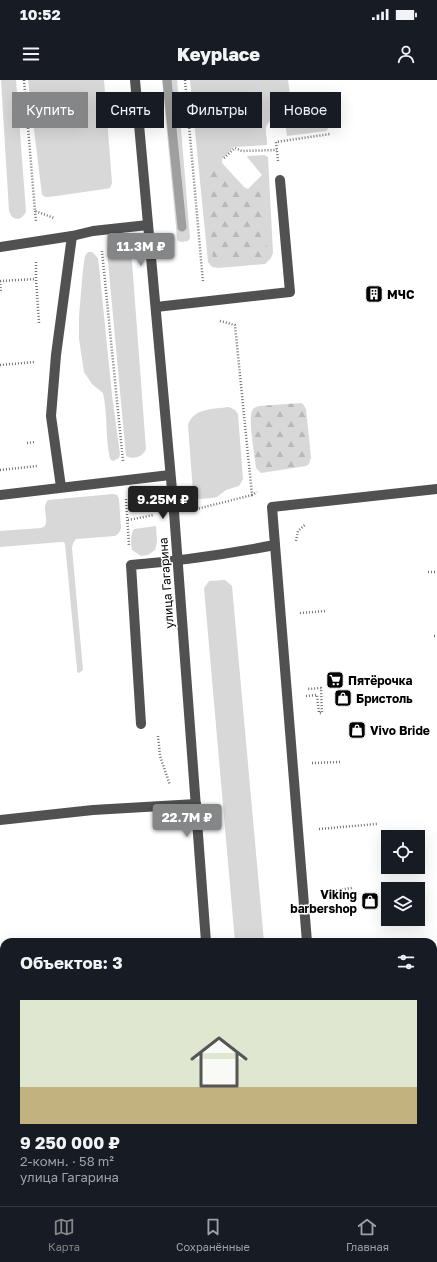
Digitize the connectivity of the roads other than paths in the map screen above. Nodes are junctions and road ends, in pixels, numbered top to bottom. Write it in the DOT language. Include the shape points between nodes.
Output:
graph roads {
  1 [pos="135,80"];
  2 [pos="280,180"];
  3 [pos="148,225"];
  4 [pos="72,236"];
  5 [pos="0,247"];
  6 [pos="156,307"];
  7 [pos="170,475"];
  8 [pos="61,487"];
  9 [pos="437,489"];
  10 [pos="0,495"];
  11 [pos="275,545"];
  12 [pos="177,561"];
  13 [pos="141,724"];
  14 [pos="196,804"];
  15 [pos="0,820"];
  16 [pos="206,938"];
  17 [pos="307,938"];
  1 -- 3 [label="street, улица Гагарина"];
  2 -- 6 [label="street" via="290,292"];
  3 -- 4 [label="street"];
  3 -- 6 [label="street, улица Гагарина"];
  4 -- 5 [label="street"];
  4 -- 8 [label="street" via="56,355 52,416"];
  6 -- 7 [label="street, улица Гагарина"];
  7 -- 8 [label="street"];
  7 -- 12 [label="street, улица Гагарина"];
  8 -- 10 [label="street"];
  9 -- 11 [label="street" via="272,507"];
  11 -- 12 [label="street"];
  11 -- 17 [label="street"];
  12 -- 13 [label="street" via="131,565"];
  12 -- 14 [label="street, улица Гагарина"];
  14 -- 15 [label="street" via="93,810"];
  14 -- 16 [label="street, улица Гагарина"];
}
